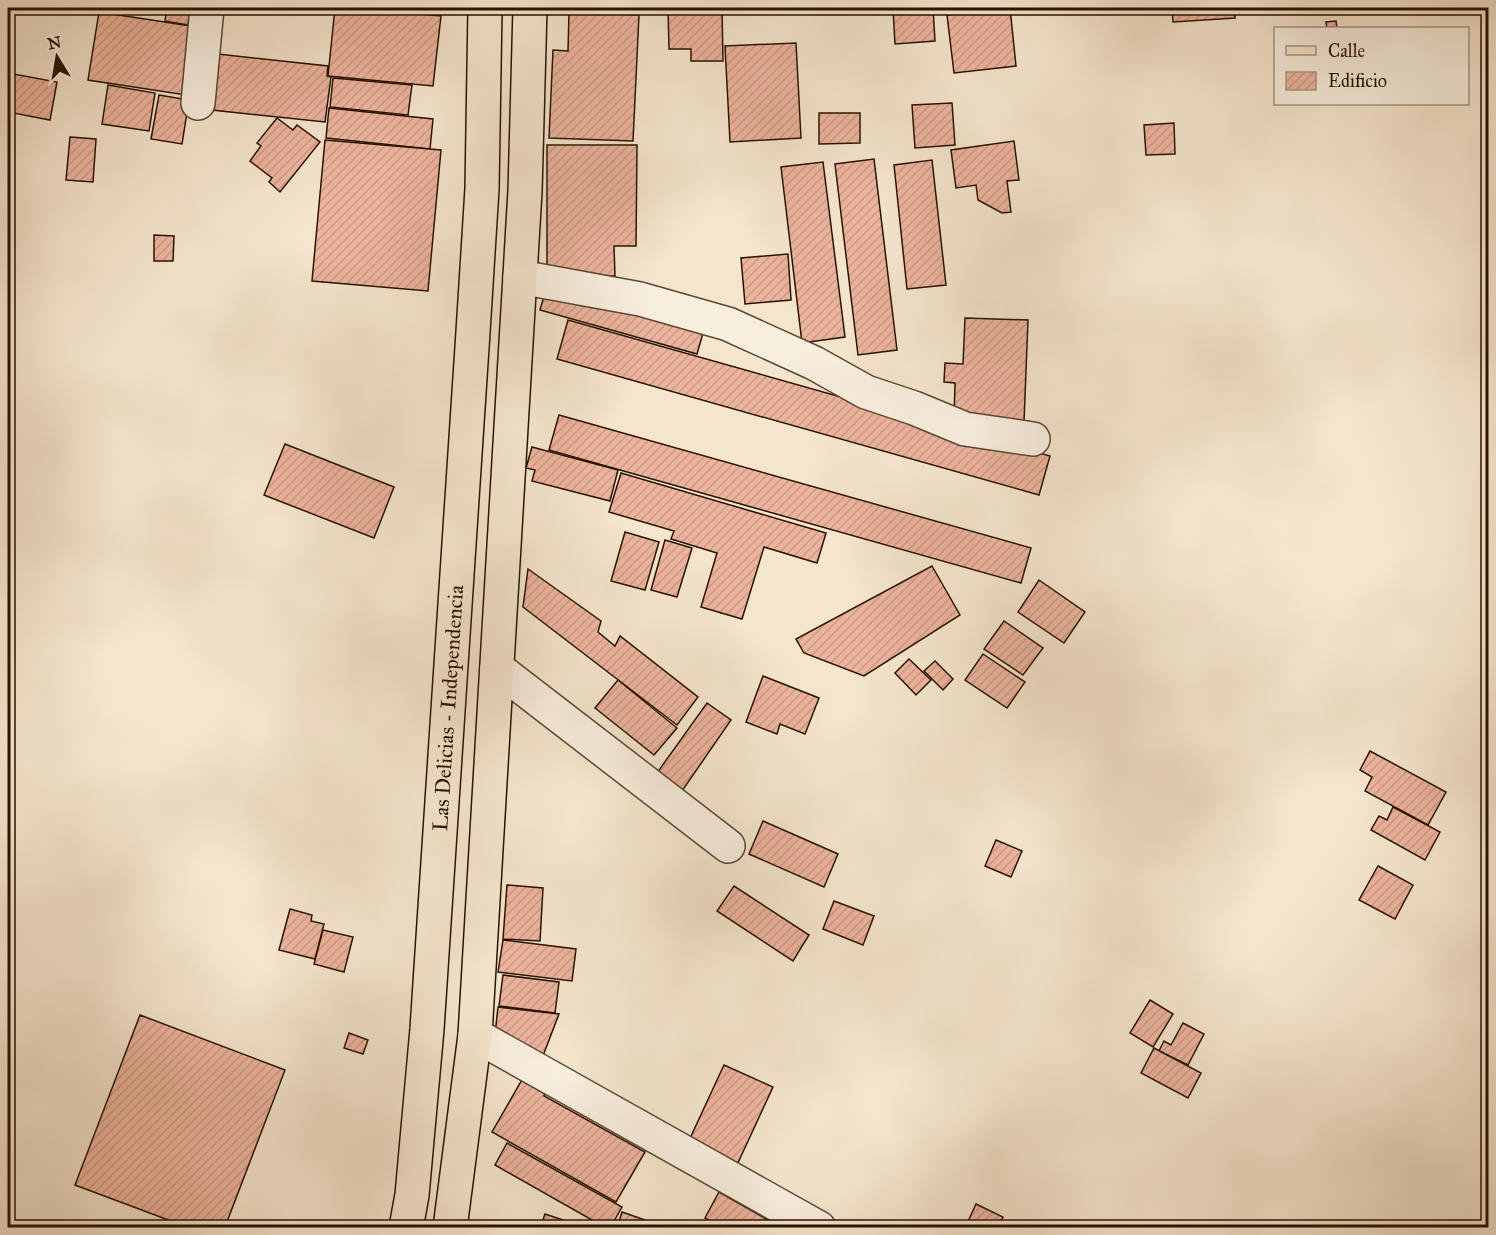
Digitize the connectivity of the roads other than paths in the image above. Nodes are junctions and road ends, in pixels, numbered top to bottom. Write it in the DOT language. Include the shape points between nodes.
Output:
graph roads {
  1 [pos="207,8"];
  2 [pos="485,8"];
  3 [pos="530,8"];
  4 [pos="198,103"];
  5 [pos="520,277"];
  6 [pos="473,332"];
  7 [pos="516,338"];
  8 [pos="1033,439"];
  9 [pos="497,668"];
  10 [pos="728,846"];
  11 [pos="475,1035"];
  12 [pos="406,1227"];
  13 [pos="450,1227"];
  14 [pos="817,1227"];
  1 -- 4 [label="street"];
  2 -- 6 [label="main road, Las Delicias - Independencia" via="482,189"];
  3 -- 5 [label="main road"];
  5 -- 7 [label="main road"];
  5 -- 8 [label="street" via="640,299 728,324 814,363 866,392 965,429"];
  6 -- 7 [label="main road"];
  6 -- 12 [label="main road, Las Delicias - Independencia" via="427,1029"];
  7 -- 9 [label="main road"];
  9 -- 10 [label="street"];
  9 -- 11 [label="main road"];
  11 -- 13 [label="main road"];
  11 -- 14 [label="street"];
}
